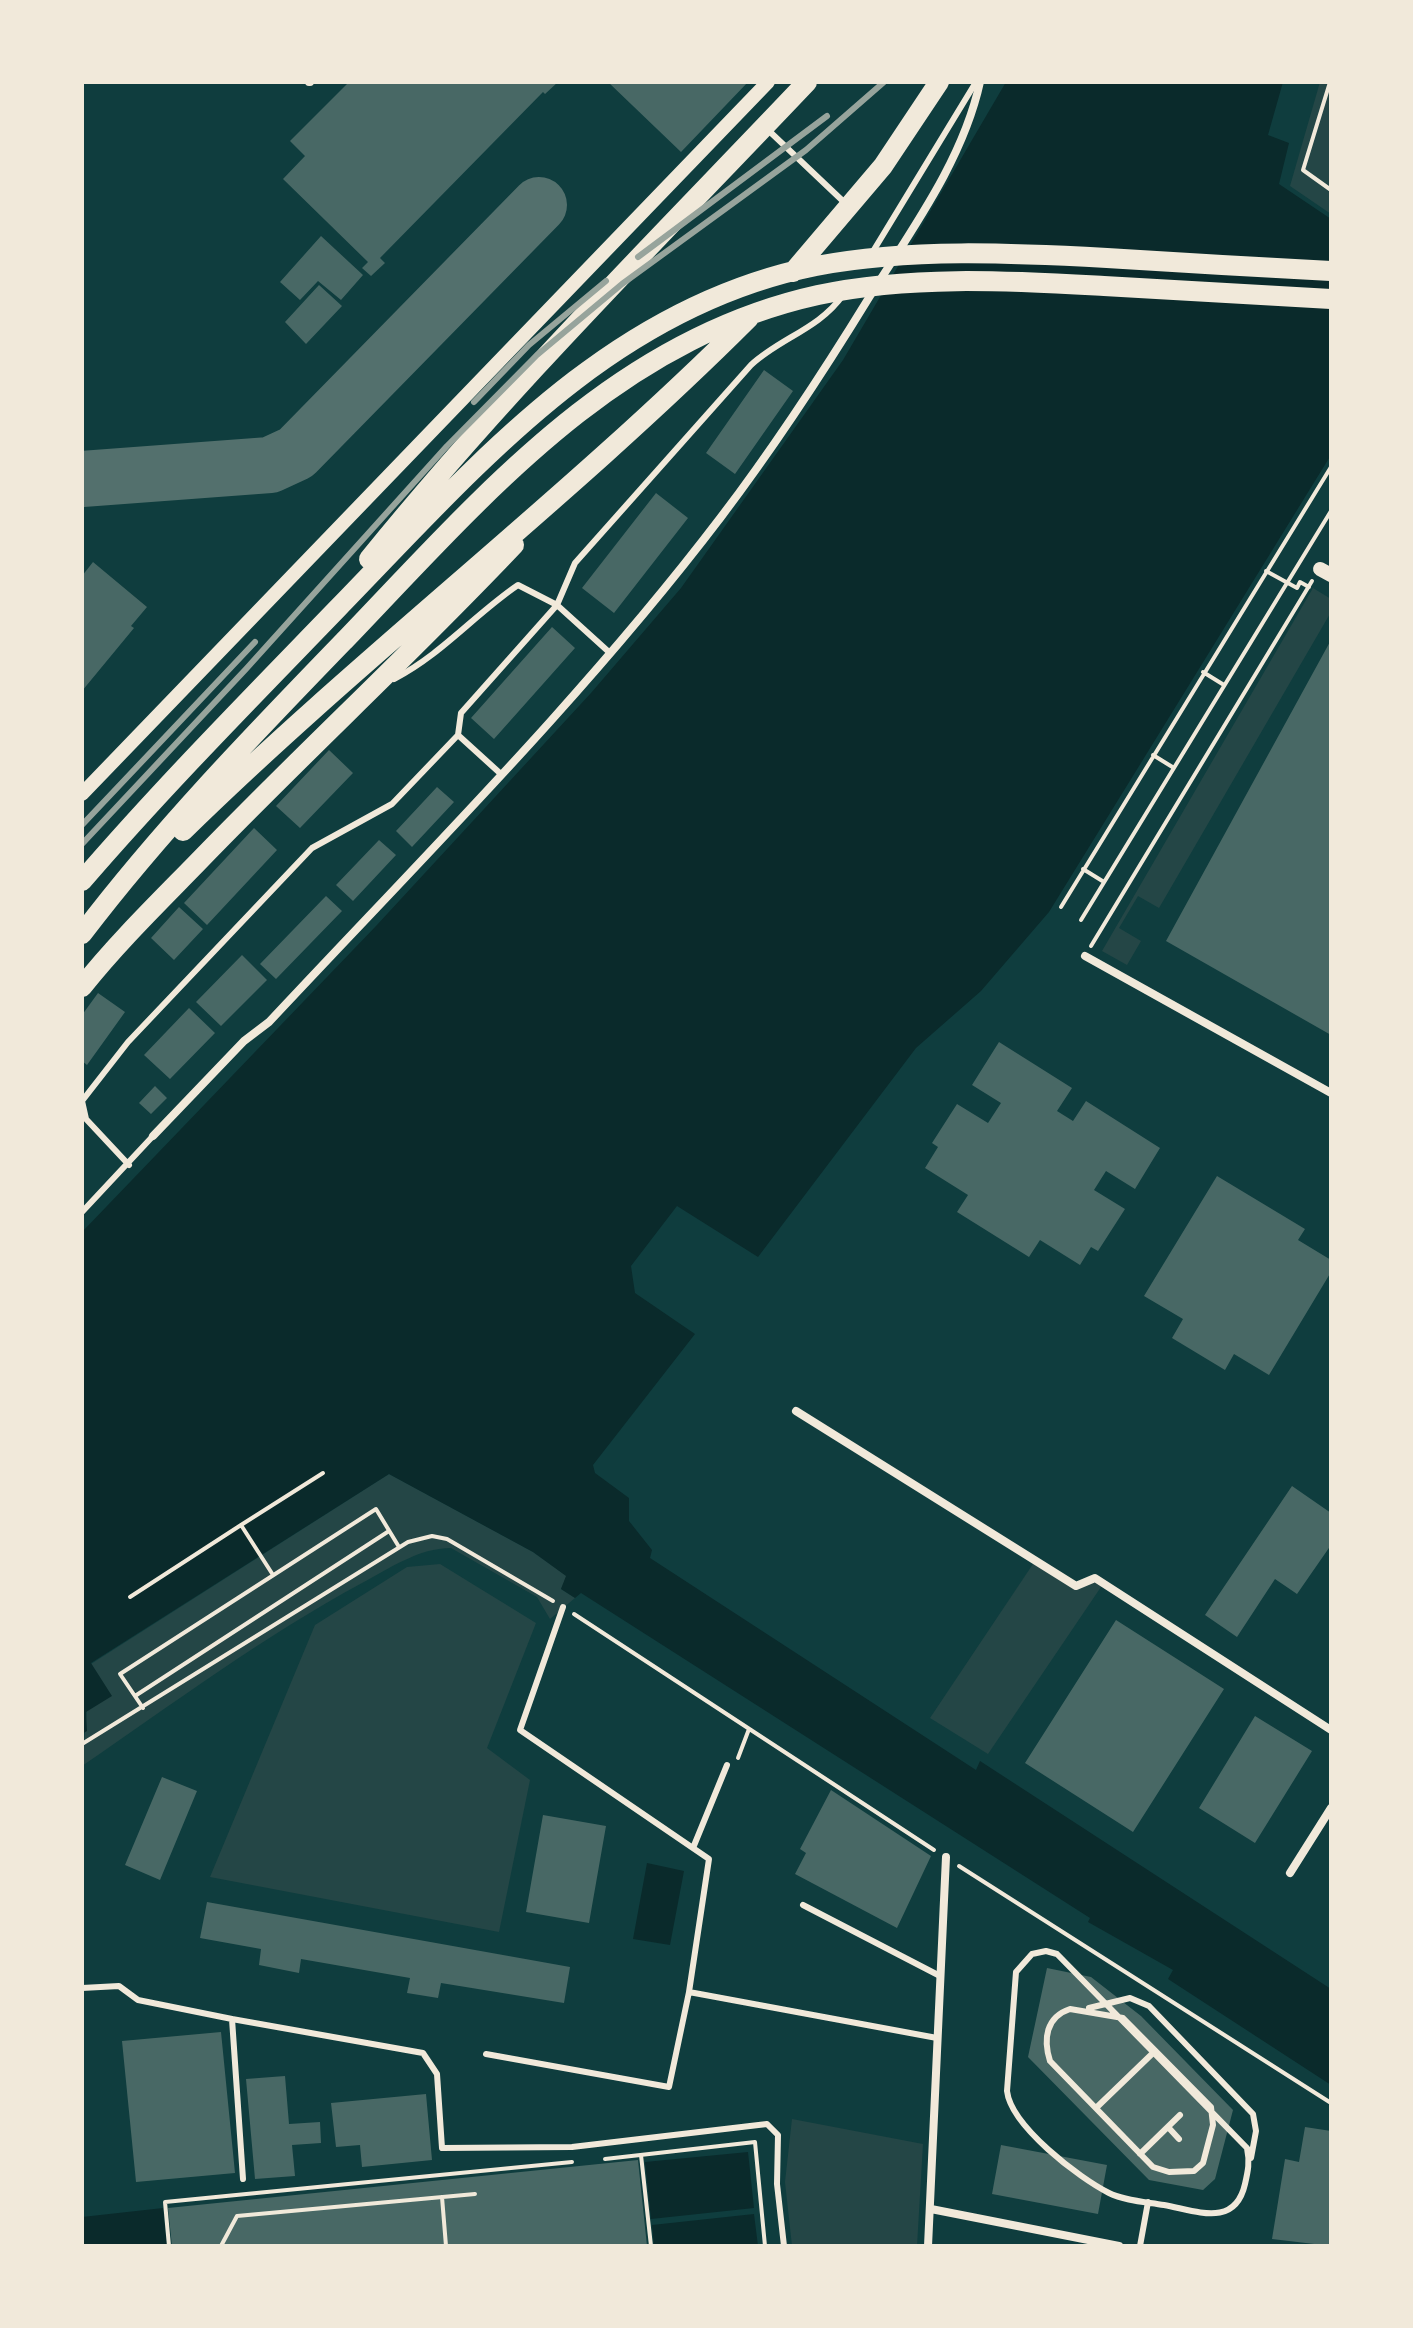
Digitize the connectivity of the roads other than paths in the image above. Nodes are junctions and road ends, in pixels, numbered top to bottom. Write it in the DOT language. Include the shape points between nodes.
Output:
graph roads {
  1 [pos="768,82"];
  2 [pos="807,82"];
  3 [pos="939,82"];
  4 [pos="978,82"];
  5 [pos="764,127"];
  6 [pos="850,207"];
  7 [pos="1331,271"];
  8 [pos="859,272"];
  9 [pos="850,285"];
  10 [pos="1331,299"];
  11 [pos="591,464"];
  12 [pos="557,605"];
  13 [pos="610,653"];
  14 [pos="289,659"];
  15 [pos="372,690"];
  16 [pos="458,735"];
  17 [pos="502,775"];
  18 [pos="82,794"];
  19 [pos="82,881"];
  20 [pos="87,927"];
  21 [pos="1085,956"];
  22 [pos="82,987"];
  23 [pos="1331,1093"];
  24 [pos="153,1136"];
  25 [pos="129,1165"];
  26 [pos="82,1212"];
  27 [pos="796,1411"];
  28 [pos="563,1607"];
  29 [pos="1331,1730"];
  30 [pos="727,1765"];
  31 [pos="1331,1808"];
  32 [pos="693,1848"];
  33 [pos="946,1857"];
  34 [pos="1290,1873"];
  35 [pos="803,1905"];
  36 [pos="940,1976"];
  37 [pos="82,1988"];
  38 [pos="689,1992"];
  39 [pos="1082,2010"];
  40 [pos="232,2019"];
  41 [pos="937,2038"];
  42 [pos="1156,2049"];
  43 [pos="486,2054"];
  44 [pos="1096,2108"];
  45 [pos="1180,2115"];
  46 [pos="1168,2127"];
  47 [pos="1179,2139"];
  48 [pos="1140,2154"];
  49 [pos="1250,2161"];
  50 [pos="243,2179"];
  51 [pos="1148,2202"];
  52 [pos="931,2209"];
  53 [pos="784,2246"];
  54 [pos="928,2246"];
  55 [pos="1119,2246"];
  56 [pos="1140,2246"];
  1 -- 18 [label="street"];
  2 -- 5 [label="highway"];
  3 -- 6 [label="highway"];
  4 -- 8 [label="lane"];
  4 -- 13 [label="street" via="971,122 844,339 722,516"];
  5 -- 6 [label="lane"];
  5 -- 14 [label="highway" via="442,469"];
  6 -- 11 [label="highway" via="731,335"];
  7 -- 14 [label="highway" via="1039,254 929,254 852,260 782,274 717,296 640,334 584,371 478,464"];
  9 -- 12 [label="lane" via="823,319 751,365 575,563"];
  10 -- 20 [label="highway" via="979,281 855,289 793,301 729,322 659,355 559,426 438,543 153,846"];
  11 -- 15 [label="highway"];
  11 -- 20 [label="highway" via="247,769"];
  12 -- 13 [label="lane"];
  12 -- 15 [label="lane" via="518,585 426,663"];
  12 -- 16 [label="lane" via="461,713"];
  13 -- 17 [label="street"];
  14 -- 19 [label="highway"];
  15 -- 22 [label="highway" via="186,874"];
  16 -- 17 [label="lane"];
  16 -- 25 [label="lane" via="392,804 312,848 107,1068 82,1101 86,1119"];
  17 -- 24 [label="street" via="269,1022"];
  21 -- 23 [label="street"];
  24 -- 25 [label="lane"];
  25 -- 26 [label="lane"];
  27 -- 29 [label="street" via="1076,1586 1095,1578"];
  28 -- 32 [label="lane" via="520,1730"];
  30 -- 32 [label="lane"];
  31 -- 34 [label="street"];
  32 -- 38 [label="lane" via="709,1859"];
  33 -- 36 [label="street"];
  35 -- 36 [label="lane"];
  36 -- 41 [label="street"];
  37 -- 40 [label="lane" via="119,1986 138,2000"];
  38 -- 41 [label="lane"];
  38 -- 43 [label="lane" via="669,2087"];
  39 -- 42 [label="lane" via="1123,2018"];
  39 -- 44 [label="lane" via="1058,2013 1045,2047 1050,2061"];
  39 -- 49 [label="lane" via="1130,1998 1149,2006 1253,2114 1256,2131"];
  40 -- 50 [label="lane"];
  40 -- 53 [label="lane" via="423,2053 437,2074 442,2148 572,2147 767,2124 778,2135"];
  41 -- 52 [label="street"];
  42 -- 44 [label="lane"];
  42 -- 48 [label="lane" via="1211,2107 1213,2125 1208,2154 1194,2171 1161,2170"];
  44 -- 48 [label="lane"];
  45 -- 46 [label="lane"];
  46 -- 47 [label="lane"];
  46 -- 48 [label="lane"];
  49 -- 51 [label="lane" via="1241,2199 1222,2213"];
  49 -- 51 [label="lane" via="1247,2148 1057,1954 1032,1954 1016,1972 1008,2102 1063,2163 1111,2194"];
  51 -- 56 [label="lane"];
  52 -- 54 [label="street"];
  52 -- 55 [label="street"];
}
